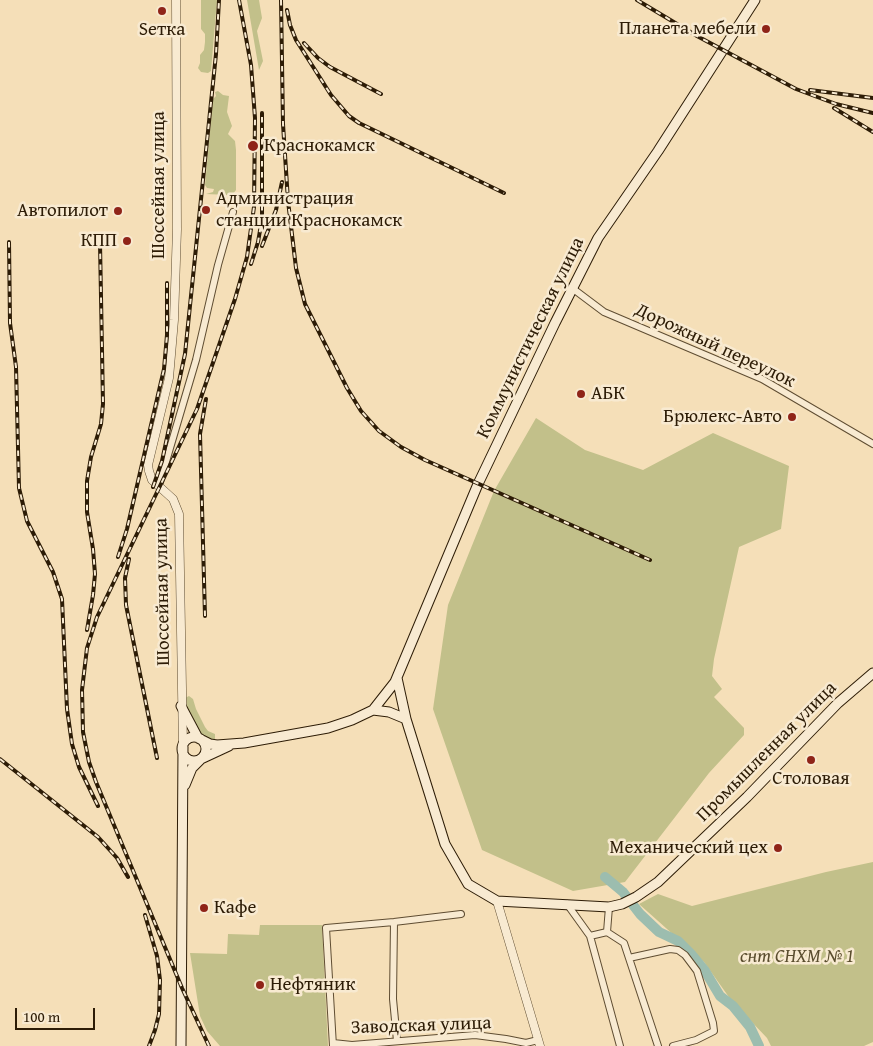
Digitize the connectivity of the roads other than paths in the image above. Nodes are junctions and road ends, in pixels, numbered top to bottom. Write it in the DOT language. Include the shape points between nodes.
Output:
graph roads {
  1 [pos="176,0"];
  2 [pos="755,0"];
  3 [pos="233,212"];
  4 [pos="572,288"];
  5 [pos="873,444"];
  6 [pos="160,482"];
  7 [pos="873,673"];
  8 [pos="397,678"];
  9 [pos="385,696"];
  10 [pos="402,700"];
  11 [pos="181,706"];
  12 [pos="373,710"];
  13 [pos="389,712"];
  14 [pos="406,719"];
  15 [pos="198,738"];
  16 [pos="233,745"];
  17 [pos="183,747"];
  18 [pos="201,759"];
  19 [pos="183,790"];
  20 [pos="497,901"];
  21 [pos="567,904"];
  22 [pos="609,907"];
  23 [pos="461,914"];
  24 [pos="394,922"];
  25 [pos="607,932"];
  26 [pos="590,936"];
  27 [pos="629,958"];
  28 [pos="397,1041"];
  29 [pos="539,1043"];
  30 [pos="333,1044"];
  31 [pos="181,1046"];
  32 [pos="620,1046"];
  33 [pos="658,1046"];
  34 [pos="673,1046"];
  1 -- 11 [label="street, Шоссейная улица" via="174,320 170,370 148,466 155,483 173,499 178,514"];
  2 -- 4 [label="main road, Коммунистическая улица" via="658,151 604,227"];
  3 -- 6 [label="street" via="196,360"];
  4 -- 5 [label="street, Дорожный переулок" via="604,312 762,379"];
  4 -- 8 [label="main road, Коммунистическая улица" via="478,484"];
  7 -- 22 [label="main road, Промышленная улица" via="838,703 670,871 636,897"];
  8 -- 9 [label="main road, Коммунистическая улица"];
  8 -- 10 [label="main road"];
  9 -- 10 [label="main road" via="394,692"];
  9 -- 12 [label="main road, Коммунистическая улица"];
  9 -- 13 [label="main road" via="382,705"];
  10 -- 13 [label="main road" via="398,710"];
  10 -- 14 [label="main road"];
  11 -- 15 [label="main road"];
  11 -- 17 [label="street, Шоссейная улица"];
  12 -- 13 [label="main road"];
  12 -- 16 [label="main road" via="328,728"];
  13 -- 14 [label="main road"];
  14 -- 20 [label="main road, Промышленная улица" via="445,844 468,884"];
  15 -- 16 [label="main road" via="210,744"];
  15 -- 17 [label="main road" via="188,739"];
  15 -- 18 [label="main road" via="206,749"];
  16 -- 18 [label="main road"];
  17 -- 18 [label="main road" via="189,760"];
  17 -- 19 [label="main road, Шоссейная улица"];
  18 -- 19 [label="main road" via="192,768"];
  19 -- 31 [label="main road, Шоссейная улица"];
  20 -- 21 [label="main road, Промышленная улица"];
  20 -- 29 [label="street"];
  21 -- 22 [label="main road, Промышленная улица"];
  21 -- 26 [label="street"];
  22 -- 25 [label="street"];
  23 -- 24 [label="street"];
  24 -- 28 [label="street" via="393,999"];
  24 -- 30 [label="street" via="326,928"];
  25 -- 26 [label="street"];
  25 -- 27 [label="street" via="624,943"];
  26 -- 32 [label="street"];
  27 -- 33 [label="street"];
  27 -- 34 [label="street" via="678,950 697,971 714,1031"];
  28 -- 29 [label="street, Заводская улица" via="475,1035"];
  28 -- 30 [label="street, Заводская улица"];
}
